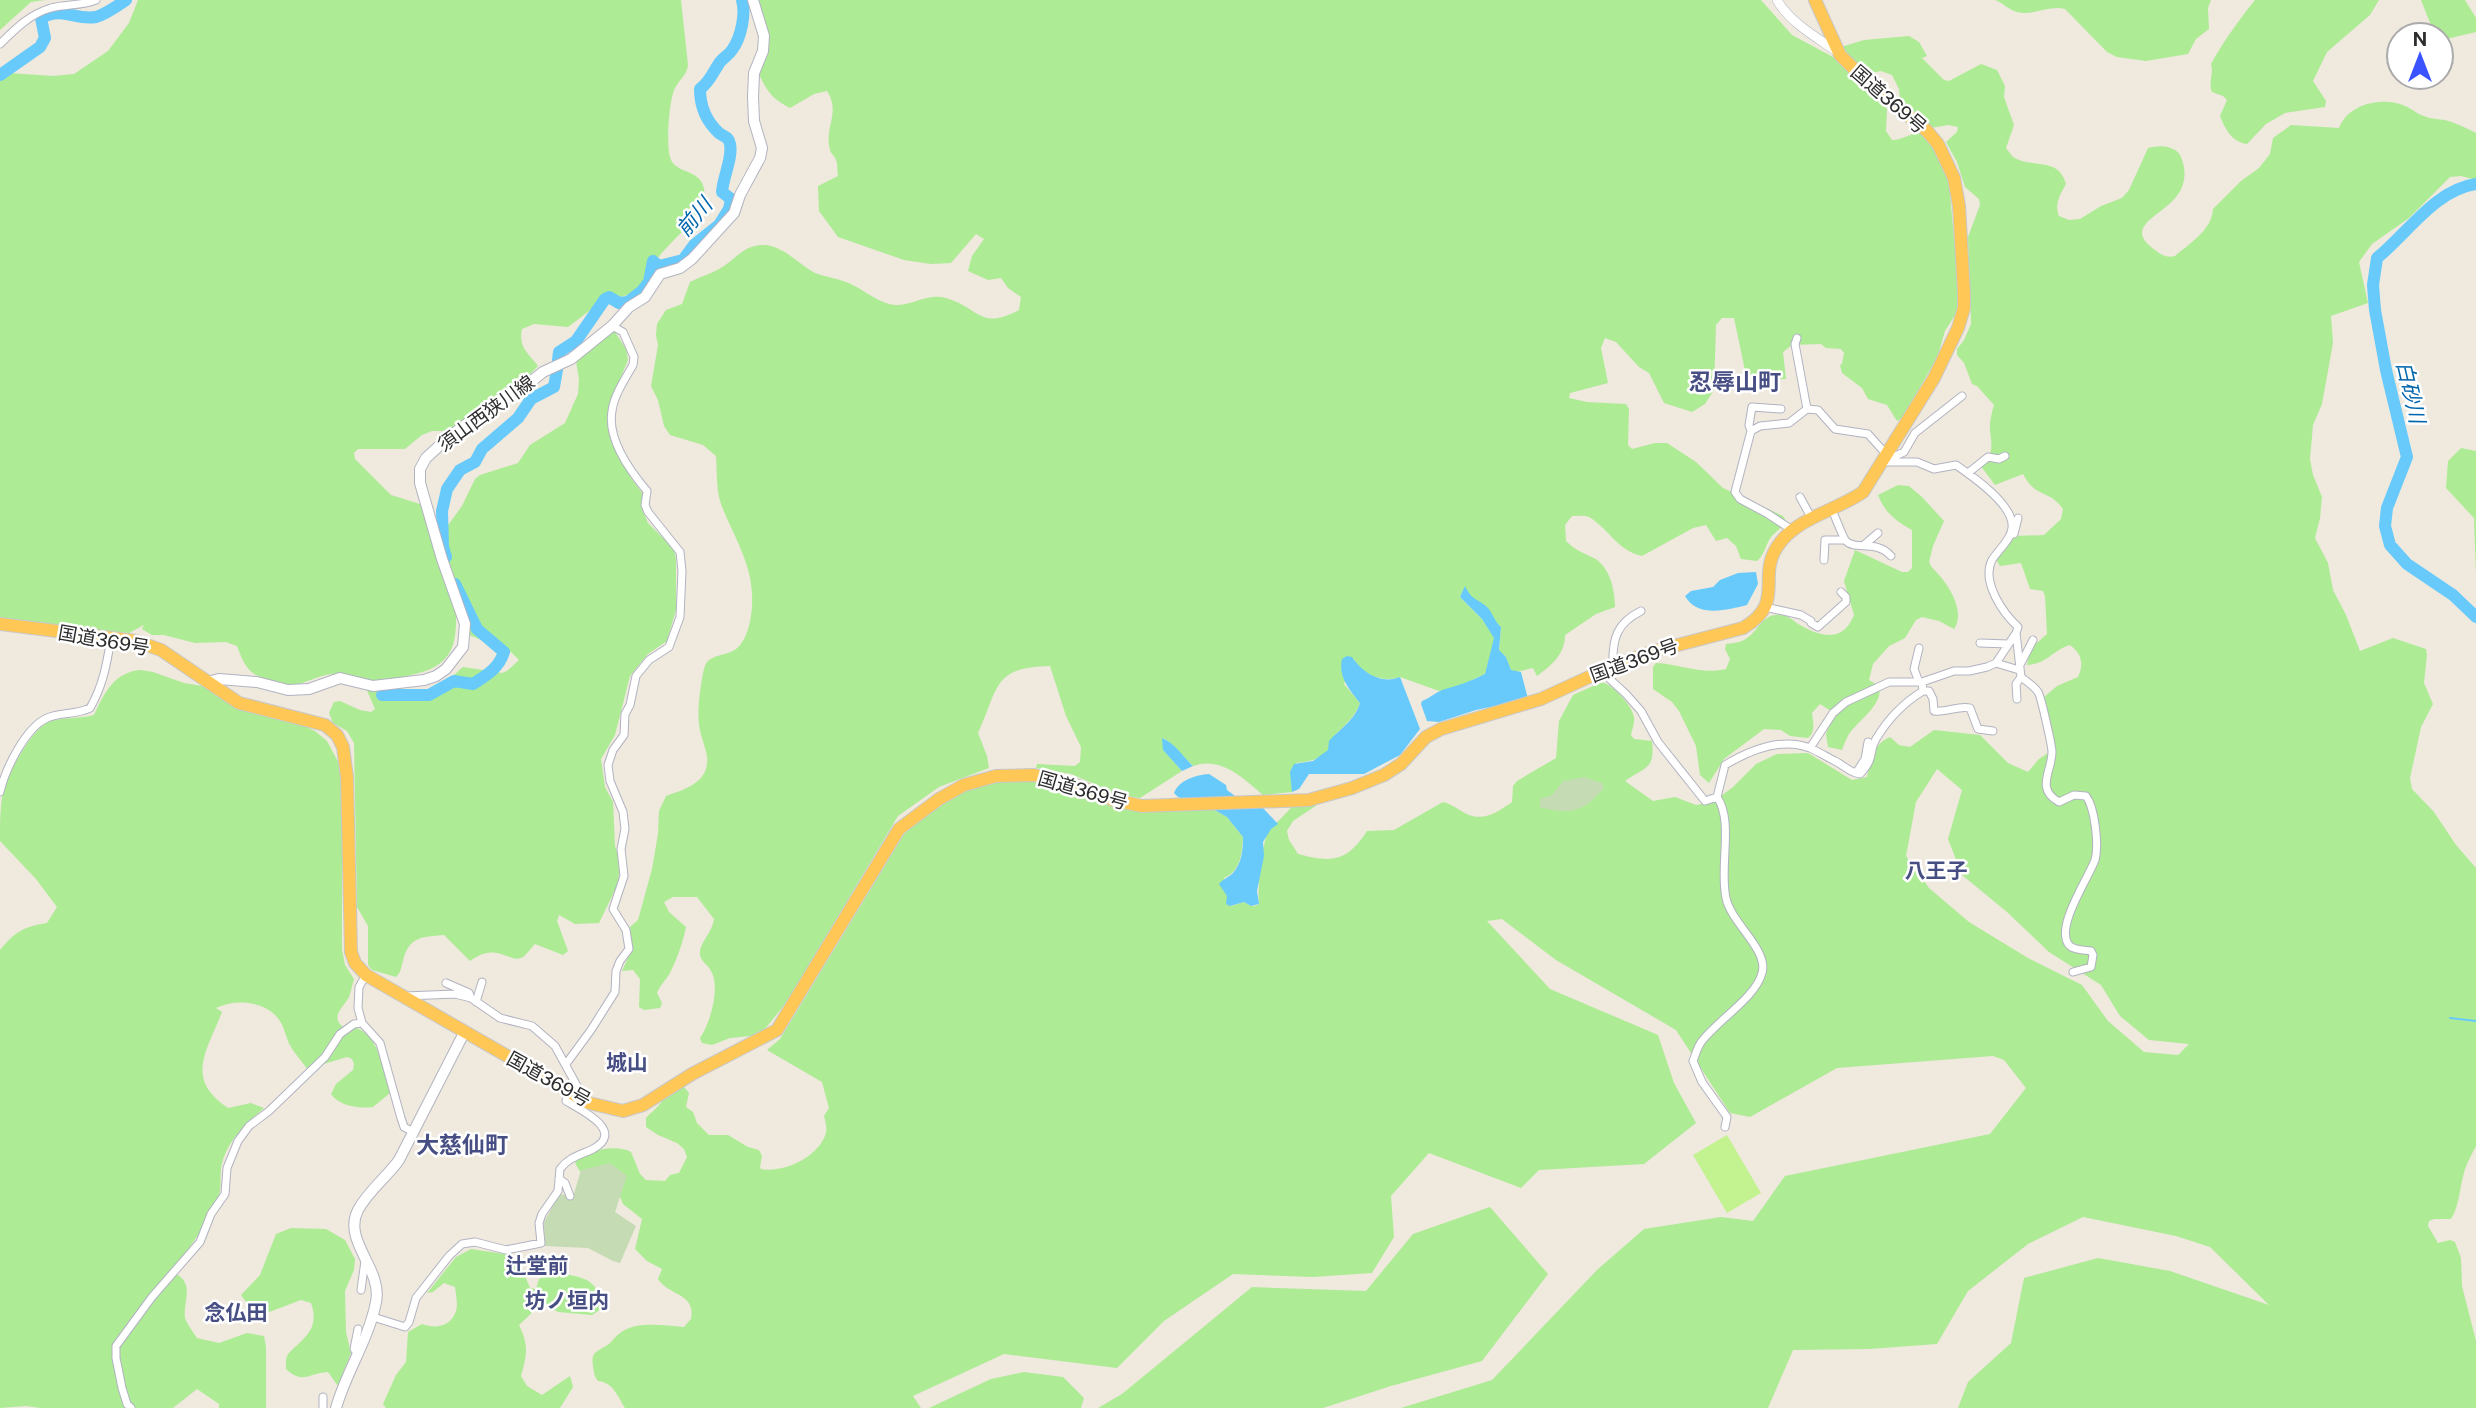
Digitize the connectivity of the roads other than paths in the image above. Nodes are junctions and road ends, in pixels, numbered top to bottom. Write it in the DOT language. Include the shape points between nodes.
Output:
graph roads {
  1 [pos="96,0"];
  2 [pos="753,0"];
  3 [pos="1777,0"];
  4 [pos="1815,0"];
  5 [pos="0,44"];
  6 [pos="1840,55"];
  7 [pos="612,326"];
  8 [pos="1797,338"];
  9 [pos="1962,396"];
  10 [pos="1781,409"];
  11 [pos="1807,409"];
  12 [pos="1751,431"];
  13 [pos="2005,456"];
  14 [pos="1884,458"];
  15 [pos="1968,474"];
  16 [pos="1800,497"];
  17 [pos="1832,510"];
  18 [pos="2018,518"];
  19 [pos="1813,519"];
  20 [pos="1792,530"];
  21 [pos="1878,533"];
  22 [pos="2016,534"];
  23 [pos="1845,540"];
  24 [pos="1864,545"];
  25 [pos="1891,556"];
  26 [pos="1824,560"];
  27 [pos="1841,592"];
  28 [pos="1765,607"];
  29 [pos="1641,611"];
  30 [pos="0,624"];
  31 [pos="2016,633"];
  32 [pos="111,637"];
  33 [pos="2033,640"];
  34 [pos="1980,643"];
  35 [pos="2008,644"];
  36 [pos="1919,648"];
  37 [pos="1996,663"];
  38 [pos="1906,664"];
  39 [pos="1607,668"];
  40 [pos="1914,668"];
  41 [pos="2020,671"];
  42 [pos="207,682"];
  43 [pos="1921,682"];
  44 [pos="1923,691"];
  45 [pos="2017,699"];
  46 [pos="1993,731"];
  47 [pos="1868,742"];
  48 [pos="1810,748"];
  49 [pos="1855,773"];
  50 [pos="0,792"];
  51 [pos="1717,797"];
  52 [pos="2073,972"];
  53 [pos="366,975"];
  54 [pos="482,982"];
  55 [pos="446,983"];
  56 [pos="401,996"];
  57 [pos="474,1000"];
  58 [pos="362,1023"];
  59 [pos="465,1031"];
  60 [pos="566,1063"];
  61 [pos="568,1092"];
  62 [pos="589,1103"];
  63 [pos="1725,1127"];
  64 [pos="413,1132"];
  65 [pos="559,1178"];
  66 [pos="570,1196"];
  67 [pos="365,1257"];
  68 [pos="361,1290"];
  69 [pos="373,1317"];
  70 [pos="358,1329"];
  71 [pos="357,1353"];
  72 [pos="323,1397"];
  73 [pos="131,1408"];
  74 [pos="323,1408"];
  75 [pos="336,1408"];
  1 -- 5 [label="street" via="32,16"];
  2 -- 7 [label="main road, 須山西狭川線" via="764,36 753,97 760,158 734,214 692,259 660,274 645,297"];
  3 -- 6 [label="street" via="1798,24"];
  4 -- 6 [label="highway, 国道369号"];
  6 -- 14 [label="highway, 国道369号" via="1938,144 1954,178 1959,206 1964,308 1934,378"];
  7 -- 42 [label="main road, 須山西狭川線" via="571,359 543,372 450,436 420,469 442,559 465,624 463,647 446,669 424,680 373,686 340,678 309,689 288,690 257,682"];
  7 -- 60 [label="street" via="623,332 635,357 612,409 611,422 625,461 647,491 648,512 680,552 680,617 668,647 636,676 624,735 608,765 625,829 621,849 624,876 613,909 626,930 629,949 620,961 615,992"];
  8 -- 11 [label="street"];
  9 -- 14 [label="street" via="1914,433 1904,452"];
  10 -- 12 [label="street" via="1752,407"];
  11 -- 12 [label="street" via="1789,423"];
  11 -- 14 [label="street" via="1818,410 1835,429 1868,434"];
  12 -- 20 [label="street" via="1735,492"];
  13 -- 15 [label="street" via="1988,457"];
  14 -- 15 [label="street" via="1934,469 1956,465"];
  14 -- 17 [label="highway, 国道369号" via="1863,492"];
  15 -- 22 [label="street" via="1988,488 2006,510"];
  16 -- 19 [label="street"];
  17 -- 19 [label="highway, 国道369号"];
  17 -- 23 [label="street"];
  18 -- 22 [label="street"];
  19 -- 20 [label="highway, 国道369号"];
  20 -- 28 [label="highway, 国道369号" via="1771,561"];
  21 -- 24 [label="street"];
  22 -- 31 [label="street" via="1990,563 1996,600 2018,627"];
  23 -- 24 [label="street" via="1854,546"];
  23 -- 26 [label="street" via="1825,540"];
  24 -- 25 [label="street" via="1874,545"];
  27 -- 28 [label="street" via="1846,602 1818,627 1801,615"];
  28 -- 39 [label="highway, 国道369号" via="1756,621 1743,628 1679,643"];
  29 -- 39 [label="street" via="1626,618 1619,629"];
  30 -- 32 [label="highway, 国道369号"];
  31 -- 35 [label="street"];
  31 -- 41 [label="street"];
  32 -- 42 [label="highway, 国道369号" via="161,650"];
  32 -- 50 [label="street" via="106,672 90,708 45,718 34,727 11,761"];
  33 -- 41 [label="street"];
  34 -- 35 [label="street"];
  35 -- 37 [label="street"];
  36 -- 40 [label="street"];
  37 -- 41 [label="street"];
  37 -- 43 [label="street"];
  38 -- 40 [label="street"];
  39 -- 51 [label="street" via="1704,801"];
  39 -- 62 [label="highway, 国道369号" via="1541,699 1441,729 1384,775 1309,800 1142,806 1034,775 996,776 964,785 898,829 777,1030 642,1105 623,1111"];
  40 -- 43 [label="street"];
  41 -- 45 [label="street"];
  41 -- 52 [label="street" via="2039,692 2052,753 2046,775 2050,798 2059,802 2086,796 2092,803 2096,856 2065,925 2068,944 2093,955 2091,967"];
  42 -- 53 [label="highway, 国道369号" via="239,703 325,725 337,735 347,777 351,952"];
  43 -- 44 [label="street"];
  43 -- 48 [label="street" via="1889,682 1838,706"];
  44 -- 46 [label="street" via="1929,691 1934,711 1970,708 1978,729"];
  44 -- 49 [label="street" via="1893,716 1874,742 1870,763 1860,774"];
  47 -- 49 [label="street" via="1865,759"];
  48 -- 49 [label="street"];
  48 -- 51 [label="street" via="1784,743 1742,755 1725,765"];
  51 -- 63 [label="street" via="1725,813 1725,895 1730,912 1757,948 1763,971 1755,990 1700,1043 1693,1061 1727,1117"];
  53 -- 56 [label="highway, 国道369号"];
  53 -- 58 [label="street" via="359,986"];
  54 -- 57 [label="street"];
  55 -- 57 [label="street"];
  56 -- 57 [label="street" via="455,994"];
  56 -- 59 [label="highway, 国道369号"];
  57 -- 60 [label="street" via="500,1018 532,1026"];
  58 -- 64 [label="street" via="380,1043 404,1127"];
  58 -- 73 [label="street" via="340,1034 325,1057 238,1141 227,1168 225,1194 200,1242 116,1346 122,1388"];
  59 -- 61 [label="highway, 国道369号"];
  59 -- 64 [label="main road"];
  60 -- 62 [label="street" via="578,1091"];
  61 -- 62 [label="highway, 国道369号"];
  61 -- 65 [label="street" via="566,1101 597,1120 604,1138 596,1147 566,1161"];
  64 -- 67 [label="main road" via="388,1176 356,1212 356,1237"];
  65 -- 66 [label="street"];
  65 -- 69 [label="street" via="558,1191 539,1223 541,1243 506,1250 475,1242 462,1244 416,1298 405,1327"];
  67 -- 68 [label="street"];
  67 -- 69 [label="main road" via="377,1287"];
  69 -- 71 [label="main road"];
  70 -- 71 [label="street"];
  71 -- 75 [label="main road"];
  72 -- 74 [label="street"];
}
